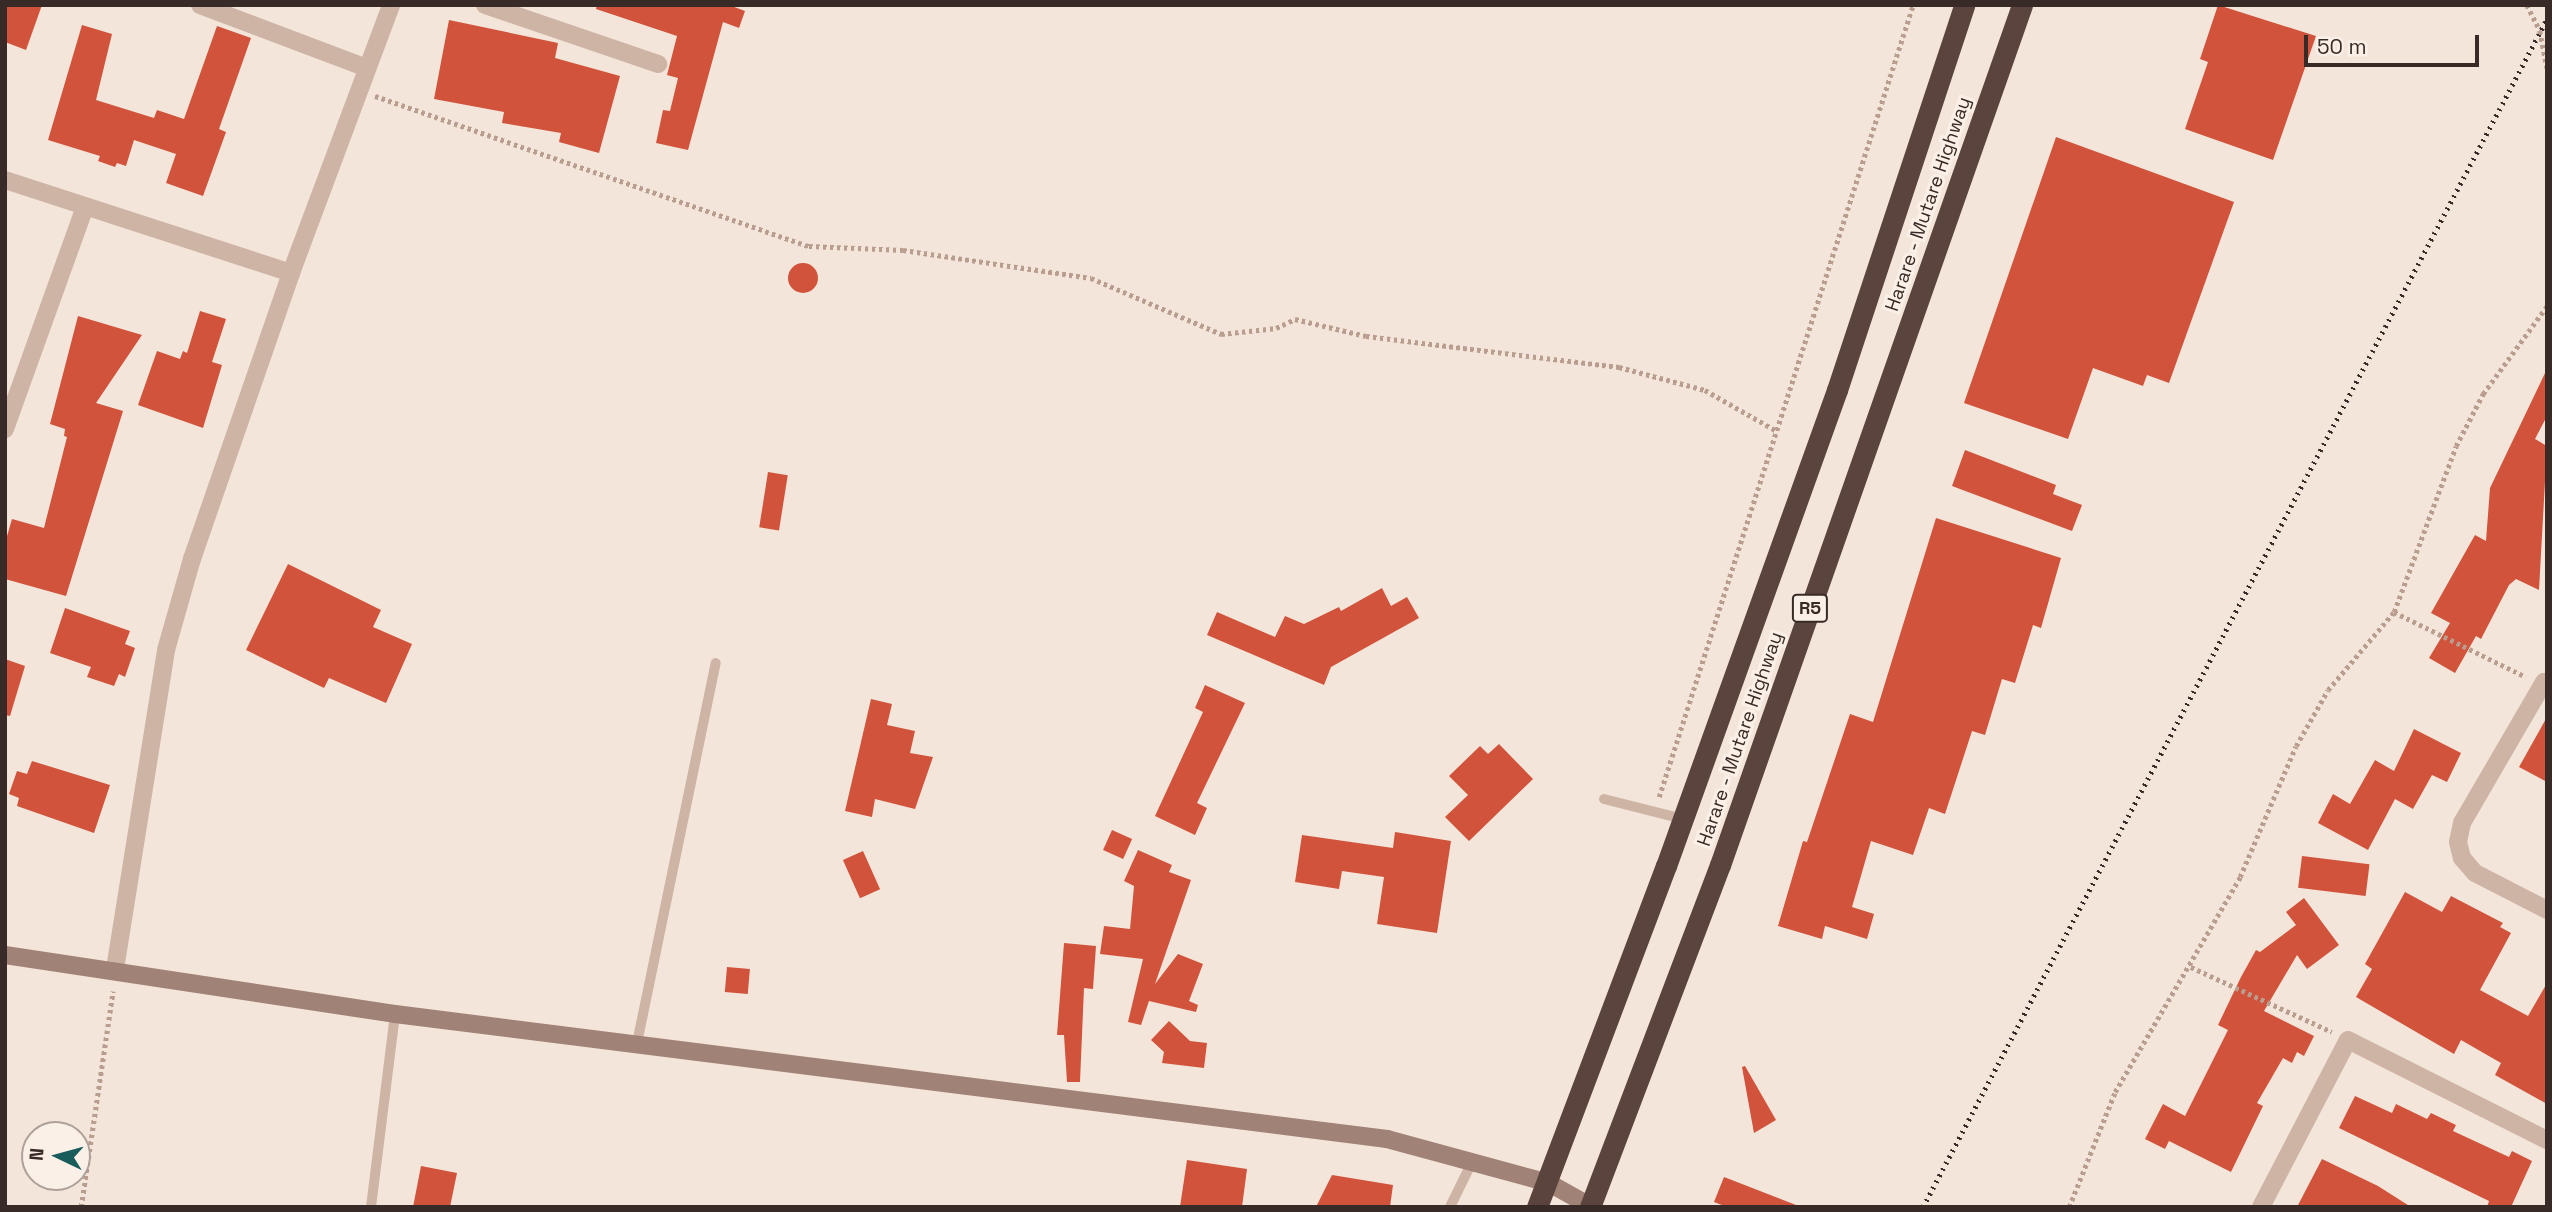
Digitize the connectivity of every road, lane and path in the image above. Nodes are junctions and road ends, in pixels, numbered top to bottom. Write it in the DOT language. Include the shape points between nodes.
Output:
graph roads {
  1 [pos="200,5"];
  2 [pos="391,5"];
  3 [pos="485,5"];
  4 [pos="1913,5"];
  5 [pos="1964,5"];
  6 [pos="2022,5"];
  7 [pos="2527,5"];
  8 [pos="658,64"];
  9 [pos="368,68"];
  10 [pos="2547,68"];
  11 [pos="359,90"];
  12 [pos="5,180"];
  13 [pos="85,209"];
  14 [pos="291,274"];
  15 [pos="2547,306"];
  16 [pos="9,402"];
  17 [pos="5,429"];
  18 [pos="1775,430"];
  19 [pos="2394,612"];
  20 [pos="716,663"];
  21 [pos="2545,683"];
  22 [pos="1604,799"];
  23 [pos="1654,811"];
  24 [pos="1683,819"];
  25 [pos="2547,910"];
  26 [pos="5,955"];
  27 [pos="2192,967"];
  28 [pos="115,969"];
  29 [pos="395,1014"];
  30 [pos="2348,1040"];
  31 [pos="637,1042"];
  32 [pos="2547,1140"];
  33 [pos="1473,1160"];
  34 [pos="1549,1183"];
  35 [pos="1590,1206"];
  36 [pos="81,1207"];
  37 [pos="371,1207"];
  38 [pos="1450,1207"];
  39 [pos="1537,1207"];
  40 [pos="2069,1207"];
  41 [pos="2261,1207"];
  1 -- 9 [label="street"];
  2 -- 9 [label="street"];
  3 -- 8 [label="street"];
  4 -- 18 [label="path"];
  5 -- 24 [label="highway, Harare - Mutare Highway / R5" via="1837,390"];
  6 -- 35 [label="highway, Harare - Mutare Highway / R5" via="1725,852"];
  7 -- 10 [label="path" via="2540,31"];
  9 -- 11 [label="street"];
  11 -- 14 [label="street"];
  11 -- 18 [label="path" via="809,246 903,250 1091,278 1221,334 1276,328 1295,319 1366,336 1619,367 1705,390"];
  12 -- 13 [label="street"];
  13 -- 14 [label="street"];
  13 -- 16 [label="street"];
  14 -- 28 [label="street" via="192,558 166,650"];
  15 -- 19 [label="path" via="2483,394 2456,446"];
  16 -- 17 [label="street"];
  18 -- 23 [label="path"];
  19 -- 21 [label="path" via="2501,669"];
  19 -- 27 [label="path" via="2328,690 2296,746 2240,877"];
  20 -- 31 [label="lane"];
  21 -- 25 [label="street" via="2462,823 2458,842 2462,858 2475,873"];
  22 -- 23 [label="lane"];
  23 -- 24 [label="lane"];
  24 -- 34 [label="highway, Harare - Mutare Highway / R5"];
  26 -- 28 [label="street"];
  27 -- 30 [label="path"];
  27 -- 40 [label="path" via="2115,1092"];
  28 -- 29 [label="street"];
  28 -- 36 [label="path"];
  29 -- 31 [label="street"];
  29 -- 37 [label="lane"];
  30 -- 32 [label="street"];
  30 -- 41 [label="street"];
  31 -- 33 [label="street" via="1387,1139"];
  33 -- 34 [label="street"];
  33 -- 38 [label="lane"];
  34 -- 35 [label="street"];
  34 -- 39 [label="highway, Harare - Mutare Highway / R5"];
}
